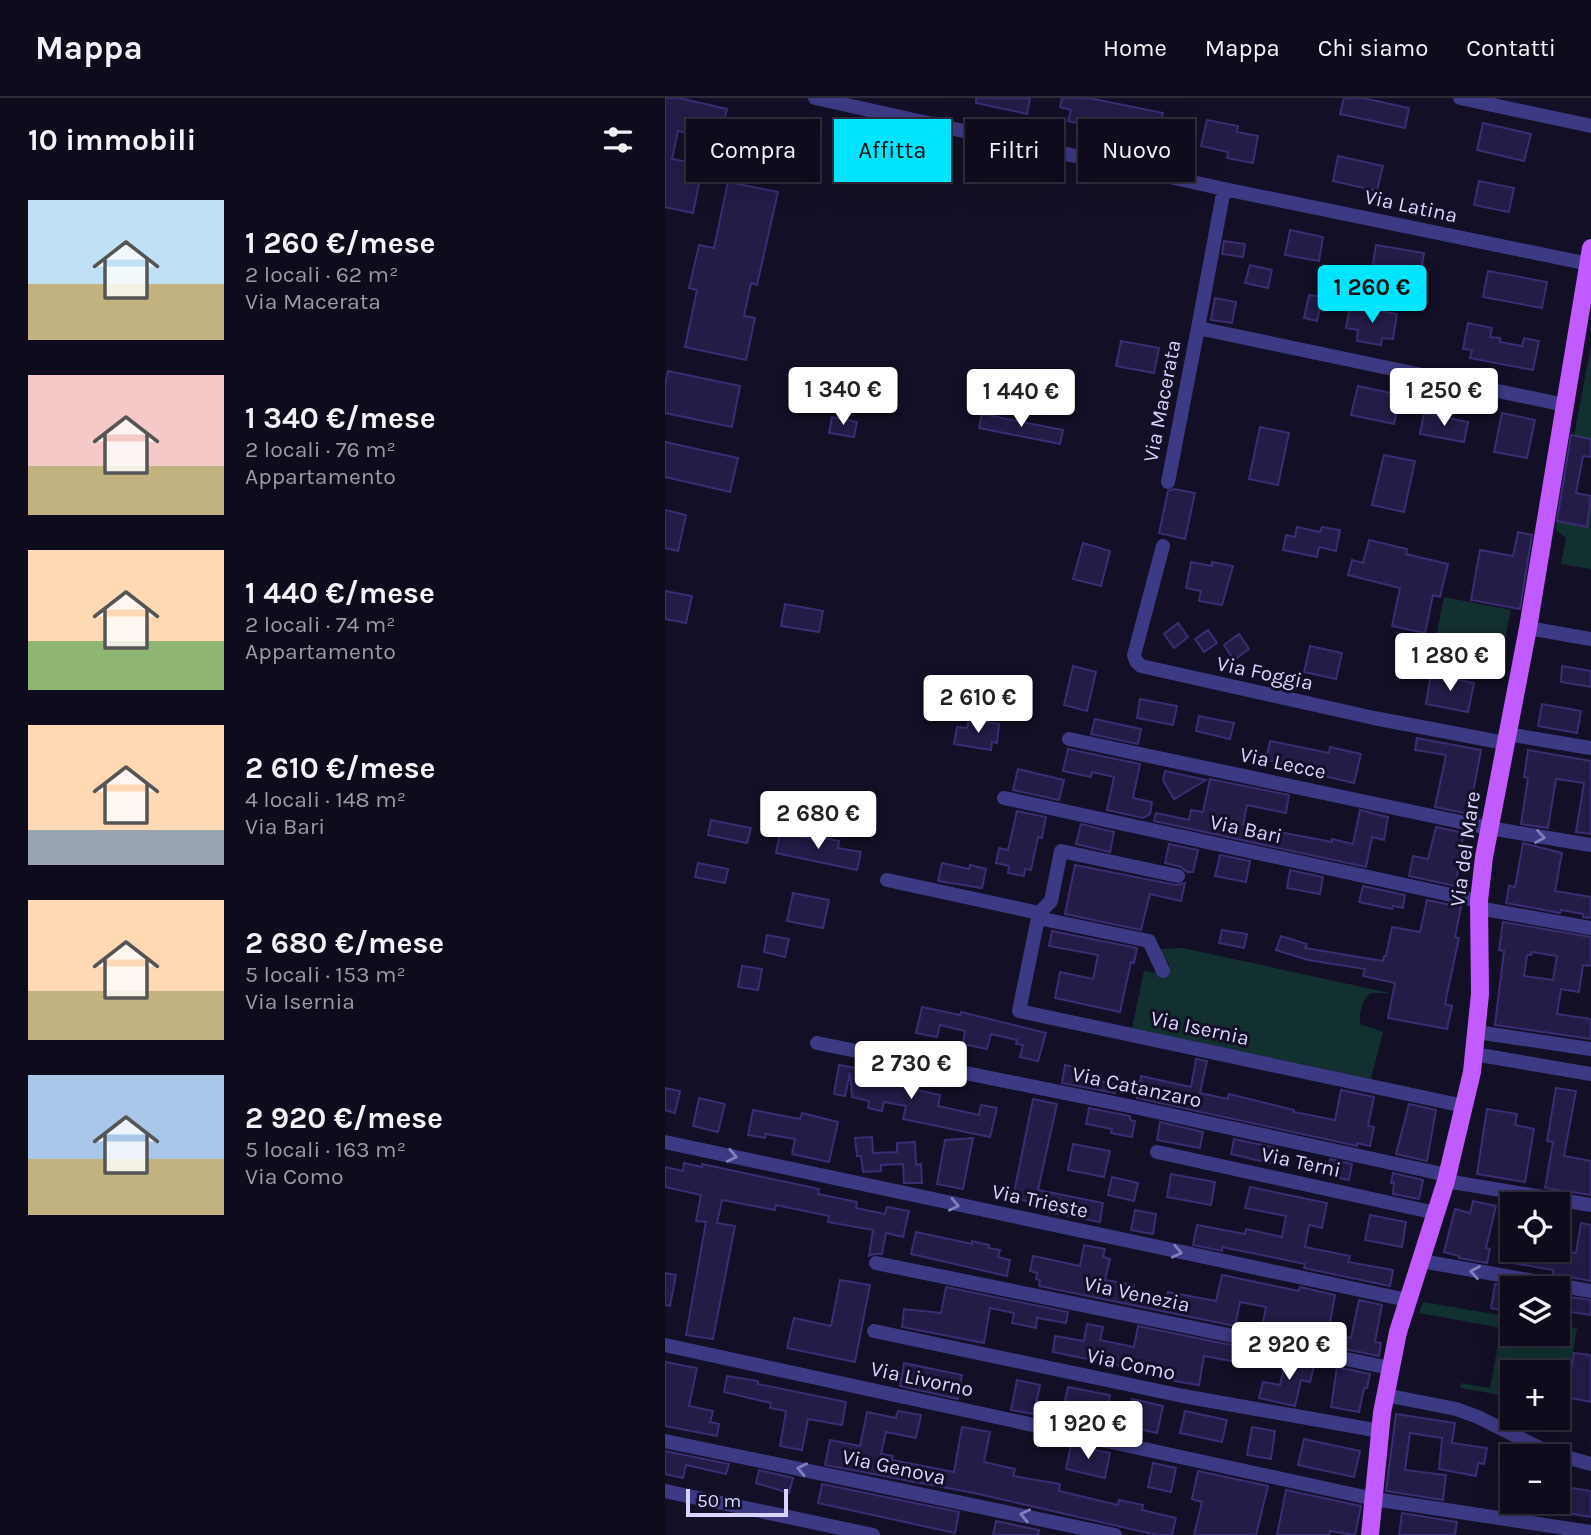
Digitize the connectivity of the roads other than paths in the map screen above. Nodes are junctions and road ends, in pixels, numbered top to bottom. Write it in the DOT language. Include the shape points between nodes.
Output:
graph roads {
  1 [pos="815,98"];
  2 [pos="1460,98"];
  3 [pos="1591,126"];
  4 [pos="1224,189"];
  5 [pos="1590,255"];
  6 [pos="1198,328"];
  7 [pos="1565,405"];
  8 [pos="1168,482"];
  9 [pos="1163,546"];
  10 [pos="1528,628"];
  11 [pos="1591,639"];
  12 [pos="1069,739"];
  13 [pos="1506,739"];
  14 [pos="1591,748"];
  15 [pos="1004,798"];
  16 [pos="1489,828"];
  17 [pos="1591,845"];
  18 [pos="1178,876"];
  19 [pos="887,880"];
  20 [pos="1478,905"];
  21 [pos="1038,915"];
  22 [pos="1591,928"];
  23 [pos="1163,971"];
  24 [pos="1477,1032"];
  25 [pos="817,1044"];
  26 [pos="1591,1049"];
  27 [pos="1474,1055"];
  28 [pos="1591,1074"];
  29 [pos="1464,1106"];
  30 [pos="665,1142"];
  31 [pos="1157,1152"];
  32 [pos="1447,1178"];
  33 [pos="1591,1205"];
  34 [pos="1436,1213"];
  35 [pos="1421,1261"];
  36 [pos="876,1262"];
  37 [pos="1591,1291"];
  38 [pos="1407,1300"];
  39 [pos="874,1332"];
  40 [pos="665,1345"];
  41 [pos="1390,1368"];
  42 [pos="1385,1395"];
  43 [pos="1380,1431"];
  44 [pos="665,1441"];
  45 [pos="1591,1464"];
  46 [pos="665,1491"];
  47 [pos="1374,1499"];
  48 [pos="1591,1532"];
  49 [pos="873,1535"];
  50 [pos="1115,1535"];
  51 [pos="1370,1535"];
  1 -- 4 [label="street, Via Latina"];
  2 -- 3 [label="street"];
  4 -- 5 [label="street, Via Latina"];
  4 -- 6 [label="street, Via Macerata"];
  5 -- 7 [label="main road, Via del Mare"];
  6 -- 7 [label="street, Via Macerata"];
  6 -- 8 [label="street, Via Macerata"];
  7 -- 10 [label="main road, Via del Mare"];
  9 -- 13 [label="street, Via Foggia" via="1134,655 1141,666 1360,715"];
  10 -- 11 [label="street"];
  10 -- 13 [label="main road, Via del Mare"];
  12 -- 16 [label="street, Via Lecce"];
  13 -- 14 [label="street, Via Foggia"];
  13 -- 16 [label="main road, Via del Mare"];
  15 -- 20 [label="street, Via Bari"];
  16 -- 17 [label="street, Via Lecce, one-way"];
  16 -- 20 [label="main road, Via del Mare"];
  18 -- 21 [label="street, Via Isernia" via="1061,850 1051,901"];
  19 -- 21 [label="street"];
  20 -- 22 [label="street, Via Bari"];
  20 -- 24 [label="main road, Via del Mare"];
  21 -- 23 [label="street" via="1149,941"];
  21 -- 29 [label="street, Via Isernia" via="1019,1011"];
  24 -- 26 [label="street"];
  24 -- 27 [label="main road, Via del Mare"];
  25 -- 32 [label="street, Via Catanzaro" via="1134,1107"];
  27 -- 28 [label="street"];
  27 -- 29 [label="main road, Via del Mare"];
  29 -- 32 [label="main road, Via del Mare"];
  30 -- 38 [label="street, Via Trieste, one-way"];
  31 -- 34 [label="street, Via Terni"];
  32 -- 33 [label="street, Via Catanzaro"];
  32 -- 34 [label="main road, Via del Mare"];
  34 -- 35 [label="main road, Via del Mare"];
  37 -- 35 [label="street, one-way"];
  35 -- 38 [label="main road, Via del Mare"];
  36 -- 41 [label="street, Via Venezia"];
  38 -- 41 [label="main road, Via del Mare"];
  39 -- 43 [label="street, Via Como"];
  40 -- 47 [label="street, Via Livorno"];
  41 -- 42 [label="main road, Via del Mare"];
  42 -- 43 [label="main road, Via del Mare"];
  42 -- 45 [label="street" via="1465,1412 1548,1452"];
  43 -- 47 [label="main road, Via del Mare"];
  50 -- 44 [label="street, Via Genova, one-way"];
  46 -- 49 [label="street"];
  47 -- 48 [label="street, Via Livorno"];
  47 -- 51 [label="main road, Via del Mare"];
}
